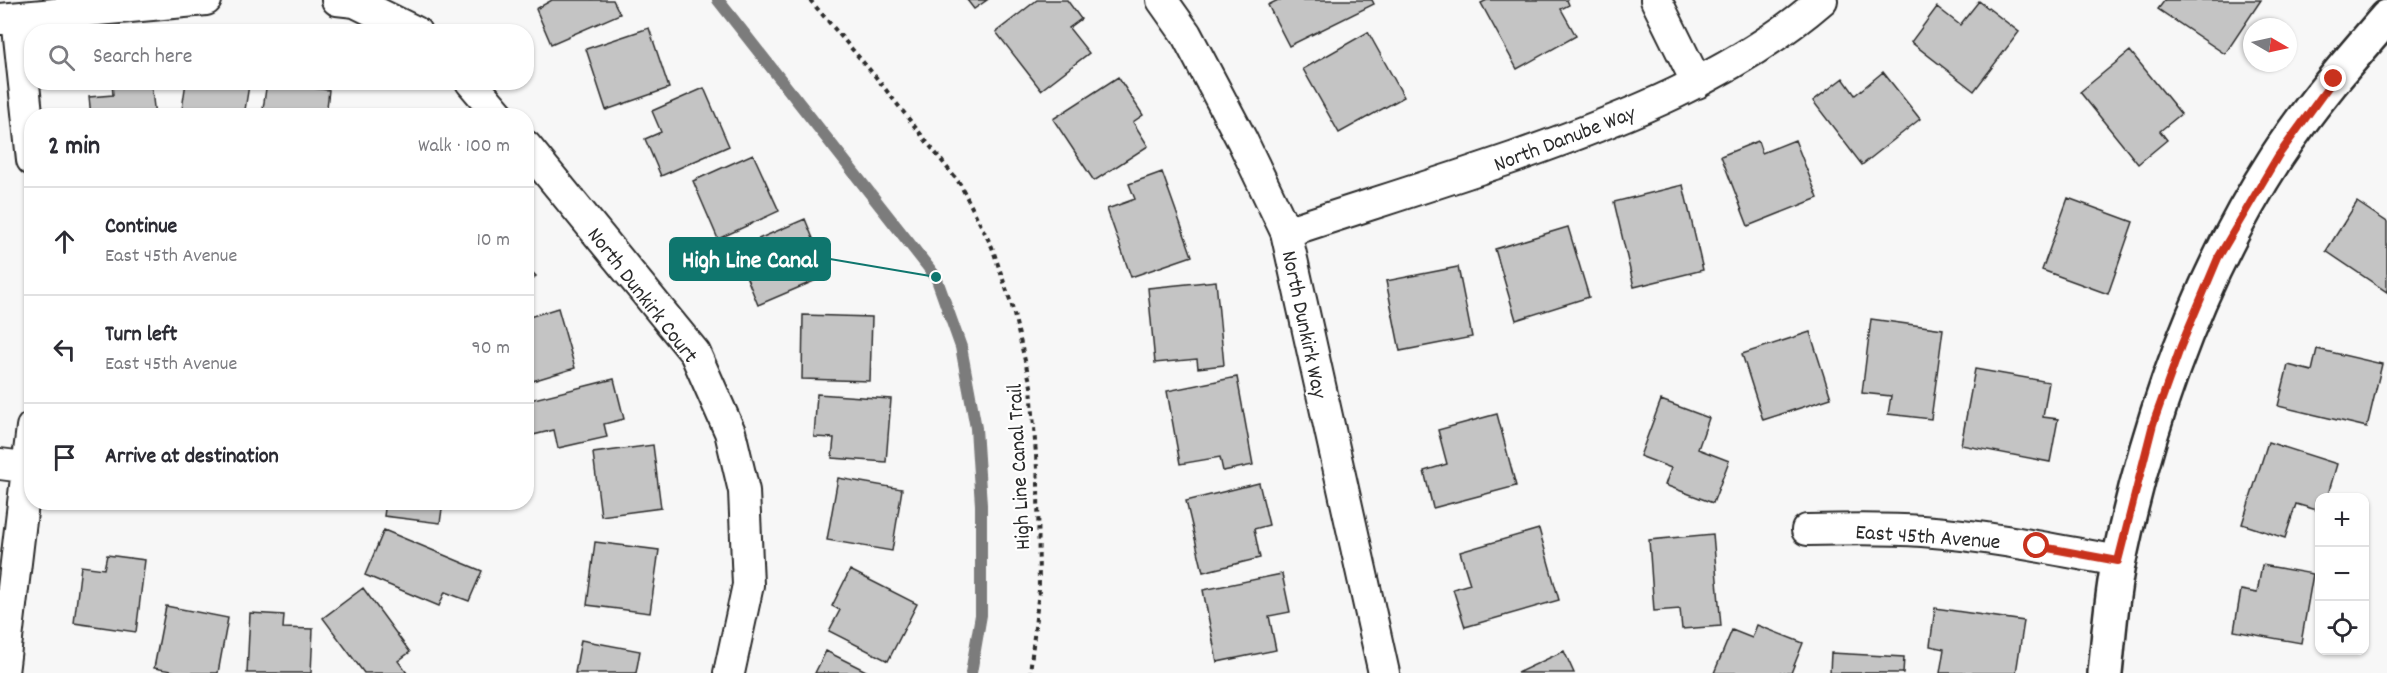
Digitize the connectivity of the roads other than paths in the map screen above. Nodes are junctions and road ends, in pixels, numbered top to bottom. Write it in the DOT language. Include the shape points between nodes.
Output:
graph roads {
  1 [pos="206,0"];
  2 [pos="337,0"];
  3 [pos="1162,0"];
  4 [pos="1656,0"];
  5 [pos="1822,0"];
  6 [pos="2387,17"];
  7 [pos="9,18"];
  8 [pos="400,24"];
  9 [pos="1697,83"];
  10 [pos="478,90"];
  11 [pos="493,108"];
  12 [pos="24,111"];
  13 [pos="534,156"];
  14 [pos="1286,232"];
  15 [pos="24,452"];
  16 [pos="19,467"];
  17 [pos="1807,530"];
  18 [pos="2118,561"];
  19 [pos="3,673"];
  20 [pos="729,673"];
  21 [pos="1384,673"];
  22 [pos="2105,673"];
  1 -- 7 [label="street"];
  2 -- 8 [label="street" via="355,2"];
  3 -- 14 [label="street, North Dunkirk Way" via="1186,34"];
  4 -- 9 [label="street"];
  5 -- 9 [label="street, North Danube Way" via="1750,53"];
  6 -- 18 [label="street" via="2334,79 2278,156 2218,258 2153,424"];
  7 -- 12 [label="street"];
  9 -- 14 [label="street, North Danube Way" via="1592,130"];
  10 -- 11 [label="street"];
  13 -- 20 [label="street, North Dunkirk Court" via="695,353 730,432 744,490 747,585"];
  14 -- 21 [label="street, North Dunkirk Way"];
  15 -- 16 [label="street"];
  16 -- 19 [label="street"];
  17 -- 18 [label="street, East 45th Avenue" via="1923,531"];
  18 -- 22 [label="street"];
}
